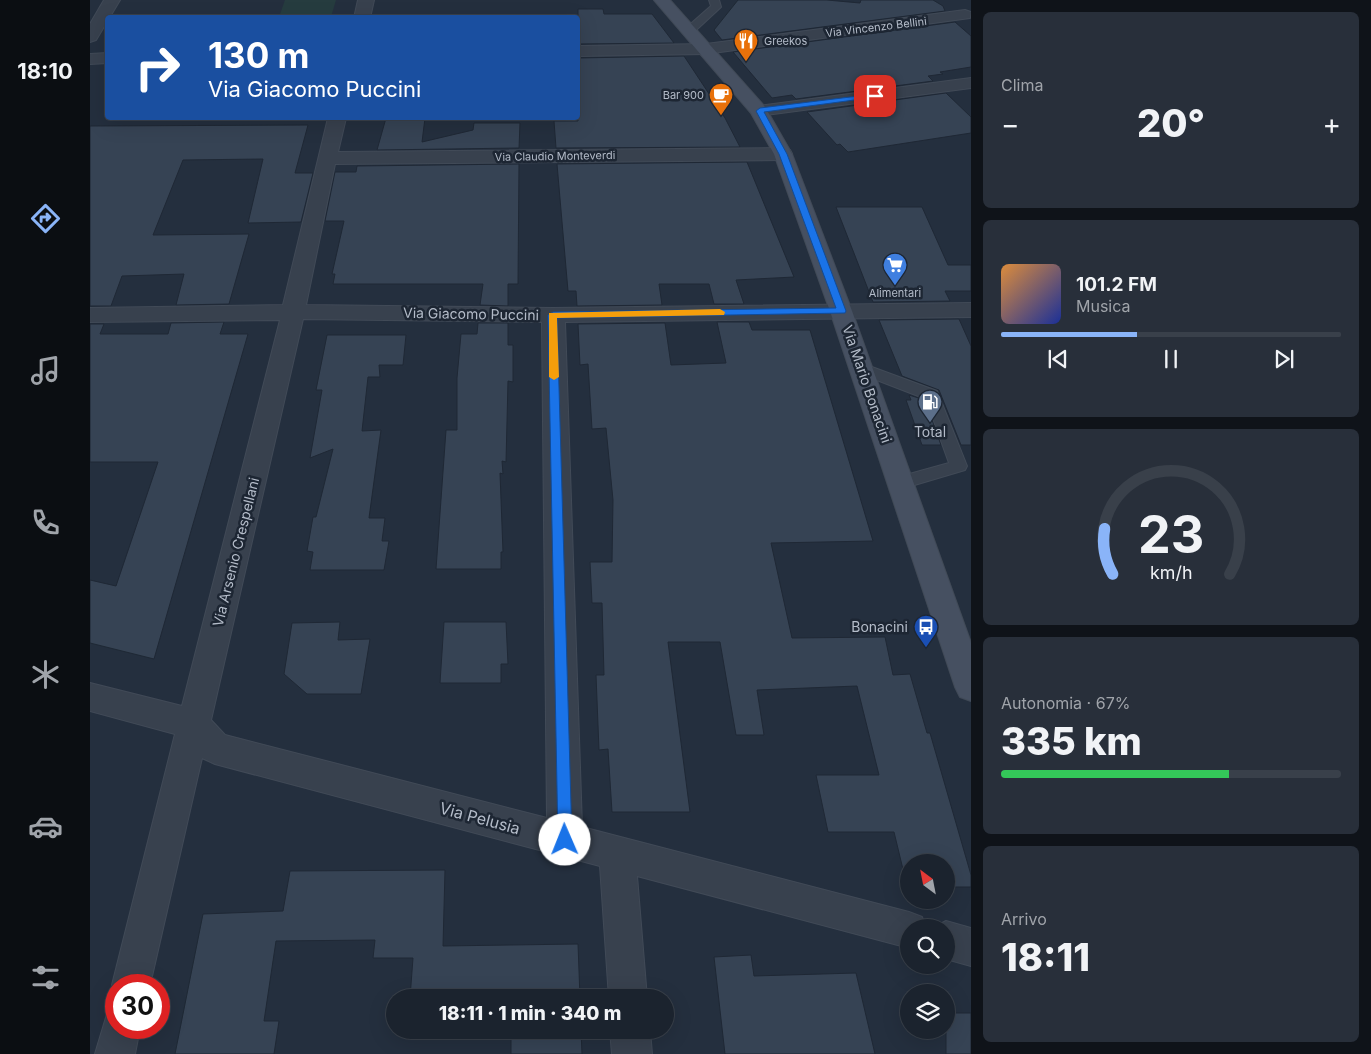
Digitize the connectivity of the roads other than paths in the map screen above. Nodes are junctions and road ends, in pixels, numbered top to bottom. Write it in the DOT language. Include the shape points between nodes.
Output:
graph roads {
  1 [pos="112,0"];
  2 [pos="366,0"];
  3 [pos="662,0"];
  4 [pos="714,0"];
  5 [pos="944,0"];
  6 [pos="363,15"];
  7 [pos="968,18"];
  8 [pos="690,30"];
  9 [pos="90,38"];
  10 [pos="706,49"];
  11 [pos="580,51"];
  12 [pos="105,58"];
  13 [pos="90,59"];
  14 [pos="971,83"];
  15 [pos="760,111"];
  16 [pos="336,120"];
  17 [pos="783,154"];
  18 [pos="327,158"];
  19 [pos="971,310"];
  20 [pos="841,311"];
  21 [pos="294,312"];
  22 [pos="90,315"];
  23 [pos="553,315"];
  24 [pos="862,368"];
  25 [pos="901,484"];
  26 [pos="971,687"];
  27 [pos="90,697"];
  28 [pos="194,724"];
  29 [pos="565,840"];
  30 [pos="617,854"];
  31 [pos="900,928"];
  32 [pos="955,943"];
  33 [pos="971,947"];
  34 [pos="134,974"];
  35 [pos="627,989"];
  36 [pos="118,1039"];
  37 [pos="631,1039"];
  38 [pos="115,1054"];
  39 [pos="632,1054"];
  1 -- 9 [label="street"];
  2 -- 6 [label="street"];
  3 -- 8 [label="main road, Via Mario Bonacini"];
  4 -- 8 [label="lane" via="716,7"];
  5 -- 7 [label="street"];
  7 -- 10 [label="street, Via Vincenzo Bellini"];
  8 -- 10 [label="main road, Via Mario Bonacini"];
  10 -- 11 [label="street, Via Vincenzo Bellini"];
  10 -- 15 [label="main road, Via Mario Bonacini"];
  12 -- 13 [label="street"];
  14 -- 15 [label="street"];
  15 -- 17 [label="main road, Via Mario Bonacini"];
  16 -- 18 [label="street, Via Arsenio Crespellani"];
  17 -- 18 [label="street, Via Claudio Monteverdi"];
  17 -- 20 [label="main road, Via Mario Bonacini"];
  18 -- 21 [label="street, Via Arsenio Crespellani"];
  19 -- 20 [label="street, Via Giacomo Puccini"];
  20 -- 23 [label="street, Via Giacomo Puccini"];
  20 -- 24 [label="main road, Via Mario Bonacini"];
  21 -- 22 [label="street, Via Giacomo Puccini"];
  21 -- 23 [label="street, Via Giacomo Puccini"];
  21 -- 28 [label="street, Via Arsenio Crespellani"];
  23 -- 29 [label="street"];
  24 -- 25 [label="main road, Via Mario Bonacini"];
  24 -- 25 [label="lane" via="932,395 959,466"];
  25 -- 26 [label="main road, Via Mario Bonacini"];
  27 -- 28 [label="street"];
  28 -- 29 [label="street, Via Pelusia" via="216,748"];
  28 -- 34 [label="street, Via Arsenio Crespellani"];
  29 -- 30 [label="street, Via Pelusia"];
  30 -- 31 [label="street, Via Pelusia"];
  30 -- 35 [label="street"];
  32 -- 33 [label="street"];
  36 -- 38 [label="street"];
  37 -- 39 [label="street"];
}
